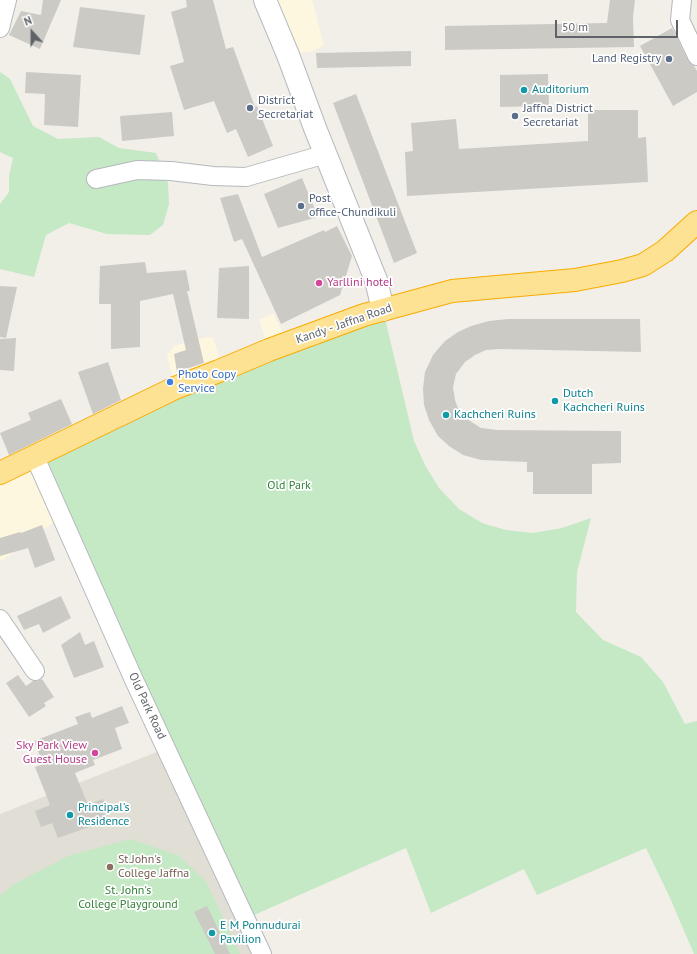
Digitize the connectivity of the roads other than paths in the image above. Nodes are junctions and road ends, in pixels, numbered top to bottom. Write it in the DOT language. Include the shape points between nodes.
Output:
graph roads {
  1 [pos="7,0"];
  2 [pos="265,0"];
  3 [pos="682,0"];
  4 [pos="0,28"];
  5 [pos="697,56"];
  6 [pos="326,154"];
  7 [pos="96,178"];
  8 [pos="697,222"];
  9 [pos="383,310"];
  10 [pos="34,456"];
  11 [pos="0,473"];
  12 [pos="0,619"];
  13 [pos="35,671"];
  14 [pos="262,954"];
  1 -- 4 [label="street"];
  2 -- 6 [label="street"];
  3 -- 5 [label="street" via="680,20"];
  6 -- 7 [label="street" via="246,177 138,170"];
  6 -- 9 [label="street" via="376,280"];
  8 -- 9 [label="highway, Kandy - Jaffna Road" via="665,251 643,265 622,271 575,280 452,291"];
  9 -- 10 [label="highway, Kandy - Jaffna Road" via="269,350 175,388"];
  10 -- 11 [label="highway, Kandy - Jaffna Road"];
  10 -- 14 [label="street, Old Park Road" via="134,680"];
  12 -- 13 [label="street"];
}
